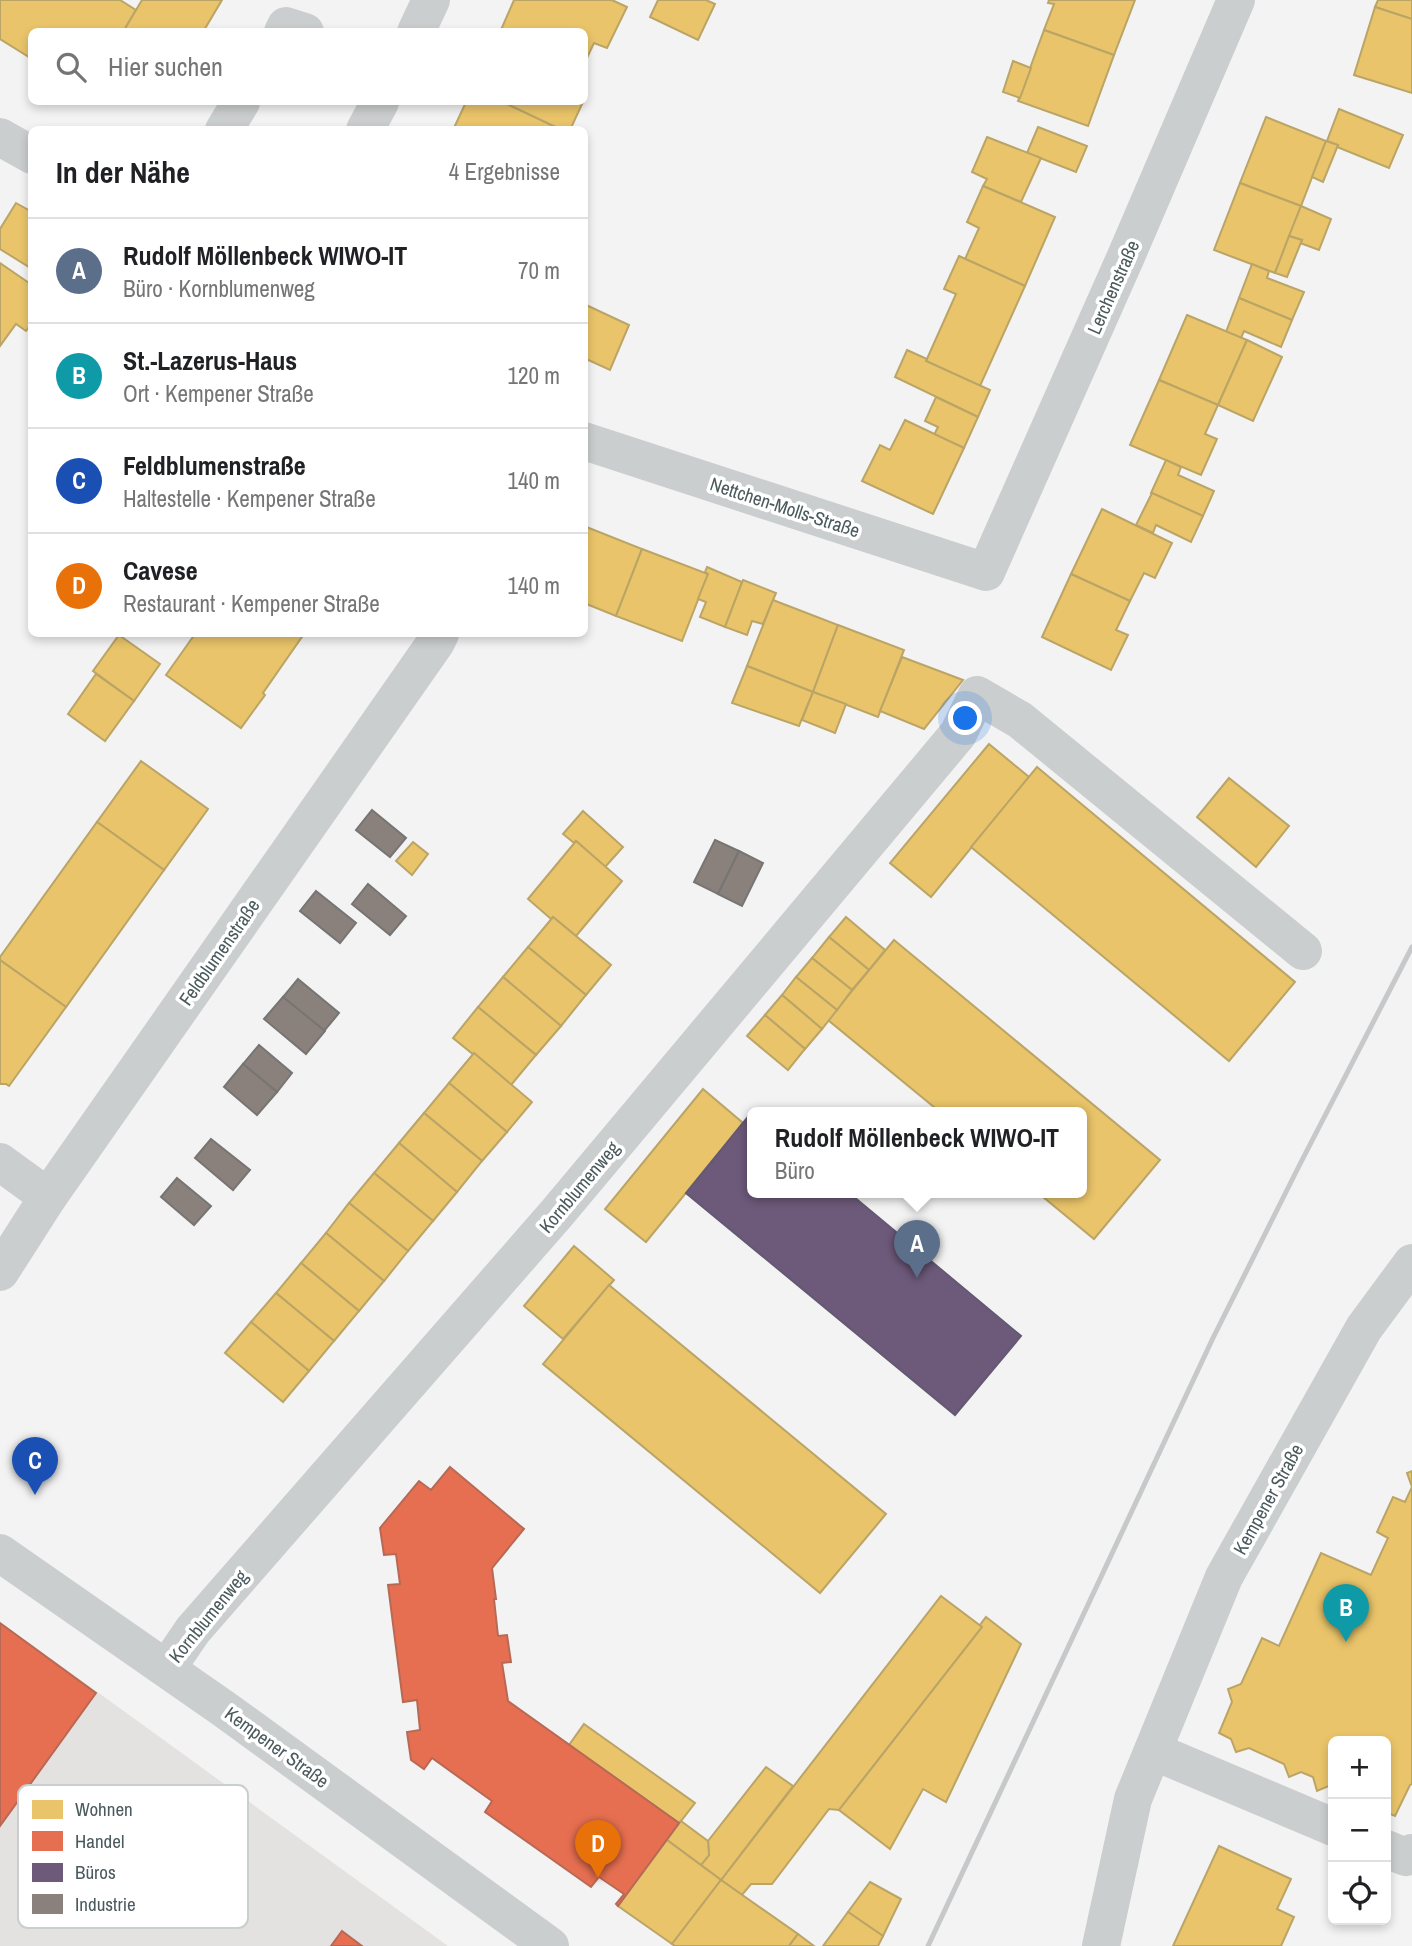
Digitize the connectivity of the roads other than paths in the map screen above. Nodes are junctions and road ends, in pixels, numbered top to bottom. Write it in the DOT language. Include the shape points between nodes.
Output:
graph roads {
  1 [pos="431,0"];
  2 [pos="1236,0"];
  3 [pos="418,28"];
  4 [pos="239,105"];
  5 [pos="378,105"];
  6 [pos="226,126"];
  7 [pos="367,126"];
  8 [pos="0,137"];
  9 [pos="28,153"];
  10 [pos="588,442"];
  11 [pos="986,572"];
  12 [pos="438,637"];
  13 [pos="1303,951"];
  14 [pos="0,1163"];
  15 [pos="48,1197"];
  16 [pos="1412,1263"];
  17 [pos="0,1272"];
  18 [pos="0,1553"];
  19 [pos="167,1668"];
  20 [pos="1153,1751"];
  21 [pos="1328,1825"];
  22 [pos="1391,1851"];
  23 [pos="1412,1853"];
  24 [pos="550,1946"];
  25 [pos="1101,1946"];
  1 -- 3 [label="street"];
  2 -- 11 [label="street, Lerchenstraße"];
  4 -- 6 [label="street"];
  5 -- 7 [label="street"];
  8 -- 9 [label="street"];
  10 -- 11 [label="street, Nettchen-Molls-Straße"];
  12 -- 15 [label="street, Feldblumenstraße"];
  13 -- 19 [label="street, Kornblumenweg" via="1020,720 977,695 958,734 557,1213 192,1630"];
  14 -- 15 [label="street"];
  15 -- 17 [label="street, Feldblumenstraße"];
  16 -- 20 [label="street, Kempener Straße" via="1364,1328 1224,1577"];
  18 -- 19 [label="street, Kempener Straße"];
  19 -- 24 [label="street, Kempener Straße"];
  20 -- 21 [label="street"];
  20 -- 25 [label="street, Kempener Straße" via="1133,1799"];
  22 -- 23 [label="street" via="1406,1857"];
}
